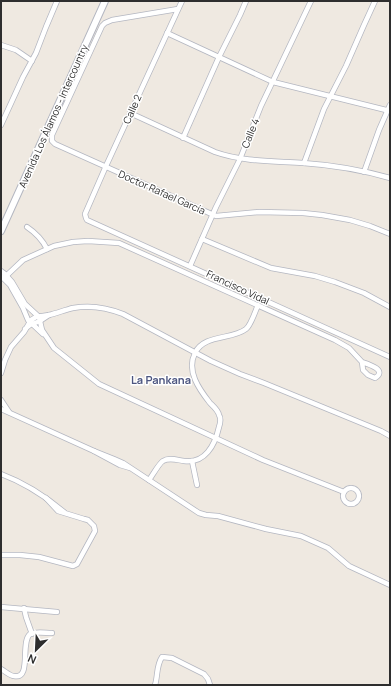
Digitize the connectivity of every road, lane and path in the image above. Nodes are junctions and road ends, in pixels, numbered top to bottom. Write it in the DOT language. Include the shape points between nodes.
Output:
graph roads {
  1 [pos="57,1"];
  2 [pos="105,1"];
  3 [pos="182,1"];
  4 [pos="246,1"];
  5 [pos="311,1"];
  6 [pos="375,1"];
  7 [pos="178,9"];
  8 [pos="167,33"];
  9 [pos="1,45"];
  10 [pos="219,57"];
  11 [pos="32,60"];
  12 [pos="273,82"];
  13 [pos="330,96"];
  14 [pos="390,105"];
  15 [pos="389,111"];
  16 [pos="130,114"];
  17 [pos="1,125"];
  18 [pos="183,138"];
  19 [pos="240,158"];
  20 [pos="304,163"];
  21 [pos="106,166"];
  22 [pos="364,172"];
  23 [pos="390,178"];
  24 [pos="212,214"];
  25 [pos="86,218"];
  26 [pos="27,227"];
  27 [pos="1,232"];
  28 [pos="390,234"];
  29 [pos="202,239"];
  30 [pos="47,249"];
  31 [pos="190,266"];
  32 [pos="1,271"];
  33 [pos="4,276"];
  34 [pos="258,305"];
  35 [pos="390,307"];
  36 [pos="39,319"];
  37 [pos="31,323"];
  38 [pos="44,335"];
  39 [pos="195,352"];
  40 [pos="390,357"];
  41 [pos="362,362"];
  42 [pos="1,373"];
  43 [pos="1,400"];
  44 [pos="1,409"];
  45 [pos="10,413"];
  46 [pos="390,436"];
  47 [pos="215,438"];
  48 [pos="192,462"];
  49 [pos="1,474"];
  50 [pos="149,480"];
  51 [pos="197,485"];
  52 [pos="344,492"];
  53 [pos="1,555"];
  54 [pos="390,585"];
  55 [pos="1,607"];
  56 [pos="24,608"];
  57 [pos="58,612"];
  58 [pos="52,633"];
  59 [pos="32,634"];
  60 [pos="1,669"];
  61 [pos="155,685"];
  62 [pos="210,685"];
  1 -- 11 [label="street"];
  2 -- 27 [label="main road, Avenida Los Álamos - Intercountry"];
  3 -- 7 [label="street, Calle 2"];
  4 -- 10 [label="street"];
  5 -- 12 [label="street, Calle 4"];
  6 -- 13 [label="street"];
  7 -- 8 [label="street, Calle 2"];
  7 -- 21 [label="street, Doctor Rafael García" via="104,23 52,135 55,144"];
  8 -- 10 [label="street"];
  8 -- 16 [label="street, Calle 2"];
  9 -- 11 [label="street" via="16,50"];
  10 -- 12 [label="street"];
  10 -- 18 [label="street"];
  11 -- 17 [label="street"];
  12 -- 13 [label="street"];
  12 -- 19 [label="street, Calle 4"];
  13 -- 15 [label="street"];
  13 -- 20 [label="street"];
  14 -- 15 [label="street"];
  15 -- 22 [label="street" via="379,130"];
  16 -- 18 [label="street"];
  16 -- 21 [label="street, Calle 2"];
  18 -- 19 [label="street" via="226,156"];
  19 -- 20 [label="street"];
  19 -- 24 [label="street, Calle 4"];
  20 -- 22 [label="street"];
  21 -- 24 [label="street, Doctor Rafael García"];
  21 -- 25 [label="street, Calle 2" via="85,214"];
  22 -- 23 [label="street"];
  24 -- 28 [label="street, Doctor Rafael García" via="218,216 258,212 322,215 350,220"];
  24 -- 29 [label="street, Calle 4"];
  25 -- 31 [label="street, Francisco Vidal"];
  26 -- 30 [label="street" via="39,236"];
  29 -- 31 [label="street, Calle 4"];
  29 -- 35 [label="street" via="272,268 315,276 346,286"];
  30 -- 33 [label="street" via="23,260"];
  30 -- 34 [label="street" via="81,241 119,243"];
  31 -- 40 [label="street, Francisco Vidal"];
  32 -- 33 [label="street"];
  33 -- 36 [label="street" via="12,282 25,304"];
  33 -- 37 [label="street"];
  34 -- 39 [label="street" via="250,324 241,332 210,340"];
  34 -- 41 [label="street" via="344,344"];
  36 -- 37 [label="street" via="33,318"];
  36 -- 38 [label="street"];
  36 -- 39 [label="street" via="76,308 113,310"];
  37 -- 38 [label="street"];
  37 -- 42 [label="street" via="13,344"];
  38 -- 47 [label="street" via="57,351 102,386"];
  39 -- 46 [label="street" via="240,374"];
  39 -- 47 [label="street" via="193,374 220,417"];
  43 -- 45 [label="street"];
  44 -- 45 [label="street"];
  45 -- 50 [label="street" via="130,468"];
  47 -- 48 [label="street" via="207,454"];
  47 -- 52 [label="street"];
  48 -- 50 [label="street" via="168,459 162,461"];
  48 -- 51 [label="street"];
  49 -- 53 [label="street" via="32,488 66,513 88,520 95,528 75,566 34,557"];
  50 -- 54 [label="street" via="199,513 301,536 327,547 349,566"];
  55 -- 56 [label="street"];
  56 -- 57 [label="street"];
  56 -- 59 [label="street"];
  58 -- 59 [label="street"];
  59 -- 60 [label="street" via="25,643 25,665 22,674 16,677"];
  61 -- 62 [label="street" via="162,658 172,658 204,674"];
}
